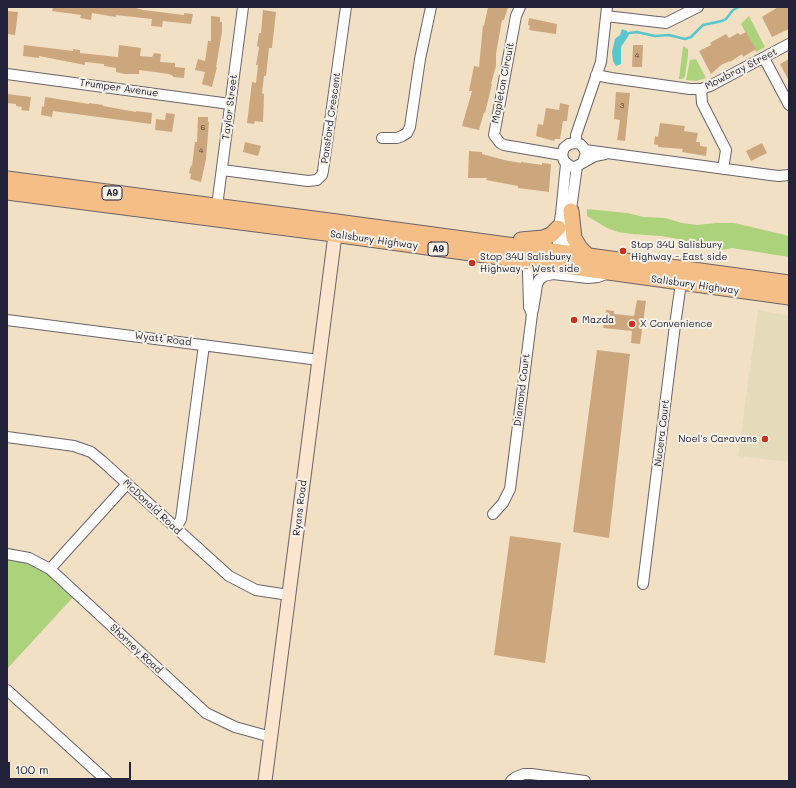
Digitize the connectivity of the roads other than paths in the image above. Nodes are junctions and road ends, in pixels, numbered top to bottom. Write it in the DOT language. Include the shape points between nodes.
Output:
graph roads {
  1 [pos="244,7"];
  2 [pos="346,7"];
  3 [pos="431,7"];
  4 [pos="520,7"];
  5 [pos="698,7"];
  6 [pos="607,11"];
  7 [pos="789,44"];
  8 [pos="764,58"];
  9 [pos="7,74"];
  10 [pos="596,75"];
  11 [pos="701,89"];
  12 [pos="230,104"];
  13 [pos="789,105"];
  14 [pos="382,138"];
  15 [pos="576,143"];
  16 [pos="585,150"];
  17 [pos="606,153"];
  18 [pos="564,159"];
  19 [pos="580,164"];
  20 [pos="724,169"];
  21 [pos="222,170"];
  22 [pos="789,175"];
  23 [pos="8,188"];
  24 [pos="571,211"];
  25 [pos="217,213"];
  26 [pos="336,228"];
  27 [pos="558,228"];
  28 [pos="500,244"];
  29 [pos="561,252"];
  30 [pos="588,256"];
  31 [pos="524,261"];
  32 [pos="541,264"];
  33 [pos="609,273"];
  34 [pos="640,277"];
  35 [pos="789,282"];
  36 [pos="681,283"];
  37 [pos="789,297"];
  38 [pos="532,314"];
  39 [pos="7,320"];
  40 [pos="204,345"];
  41 [pos="319,360"];
  42 [pos="7,437"];
  43 [pos="127,484"];
  44 [pos="493,514"];
  45 [pos="176,528"];
  46 [pos="7,554"];
  47 [pos="50,569"];
  48 [pos="643,584"];
  49 [pos="288,595"];
  50 [pos="7,690"];
  51 [pos="271,736"];
  52 [pos="106,781"];
  53 [pos="265,781"];
  54 [pos="511,781"];
  55 [pos="585,781"];
  1 -- 12 [label="street, Taylor Street"];
  2 -- 21 [label="street, Ponsford Crescent" via="322,175 317,180 308,181"];
  3 -- 14 [label="street" via="410,126 407,133 402,136"];
  4 -- 18 [label="street, Mapleton Circuit" via="516,16 494,135 504,145"];
  5 -- 6 [label="street" via="666,23"];
  6 -- 10 [label="street"];
  7 -- 8 [label="street, Mowbray Street"];
  8 -- 11 [label="street, Mowbray Street"];
  8 -- 13 [label="street"];
  9 -- 12 [label="street, Trumper Avenue"];
  10 -- 11 [label="street, Mowbray Street"];
  10 -- 15 [label="street" via="576,135"];
  11 -- 20 [label="street" via="702,103 726,150"];
  12 -- 21 [label="street, Taylor Street"];
  15 -- 16 [label="street"];
  15 -- 18 [label="street" via="564,148"];
  16 -- 17 [label="street"];
  16 -- 19 [label="street" via="586,156"];
  17 -- 19 [label="street"];
  17 -- 20 [label="street"];
  18 -- 19 [label="street" via="573,167"];
  18 -- 27 [label="street"];
  19 -- 24 [label="street"];
  20 -- 22 [label="street"];
  21 -- 25 [label="street, Taylor Street"];
  23 -- 25 [label="main road, Salisbury Highway / A9"];
  24 -- 29 [label="street" via="566,245"];
  24 -- 30 [label="main road" via="574,238"];
  25 -- 26 [label="main road, Salisbury Highway / A9"];
  26 -- 28 [label="main road, Salisbury Highway / A9"];
  26 -- 31 [label="main road, Salisbury Highway / A9"];
  26 -- 41 [label="street, Ryans Road"];
  27 -- 28 [label="main road" via="543,238 528,238"];
  27 -- 29 [label="street" via="558,245"];
  28 -- 29 [label="main road, Salisbury Highway / A9"];
  29 -- 30 [label="main road, Salisbury Highway / A9"];
  29 -- 32 [label="main road"];
  29 -- 34 [label="main road" via="568,260 616,267"];
  30 -- 35 [label="main road, Salisbury Highway / A9"];
  31 -- 32 [label="main road, Salisbury Highway / A9"];
  31 -- 38 [label="street, Diamond Court" via="528,271 529,307"];
  32 -- 33 [label="main road, Salisbury Highway / A9"];
  33 -- 34 [label="main road, Salisbury Highway / A9"];
  33 -- 38 [label="street" via="588,278 553,274 544,276 537,285"];
  34 -- 36 [label="main road, Salisbury Highway / A9"];
  36 -- 37 [label="main road, Salisbury Highway / A9"];
  36 -- 48 [label="street, Nucera Court"];
  38 -- 44 [label="street, Diamond Court" via="510,489"];
  39 -- 40 [label="street, Wyatt Road"];
  40 -- 41 [label="street, Wyatt Road"];
  40 -- 45 [label="street" via="181,519"];
  41 -- 49 [label="street, Ryans Road"];
  42 -- 43 [label="street, McDonald Road" via="82,448 91,452"];
  43 -- 45 [label="street, McDonald Road"];
  43 -- 47 [label="street"];
  45 -- 49 [label="street, McDonald Road" via="229,576 256,590"];
  46 -- 47 [label="street, Shorney Road" via="29,558"];
  47 -- 51 [label="street, Shorney Road" via="201,709 235,727"];
  49 -- 51 [label="street, Ryans Road"];
  50 -- 52 [label="street"];
  51 -- 53 [label="street, Ryans Road"];
  54 -- 55 [label="street" via="524,774 531,774"];
}
